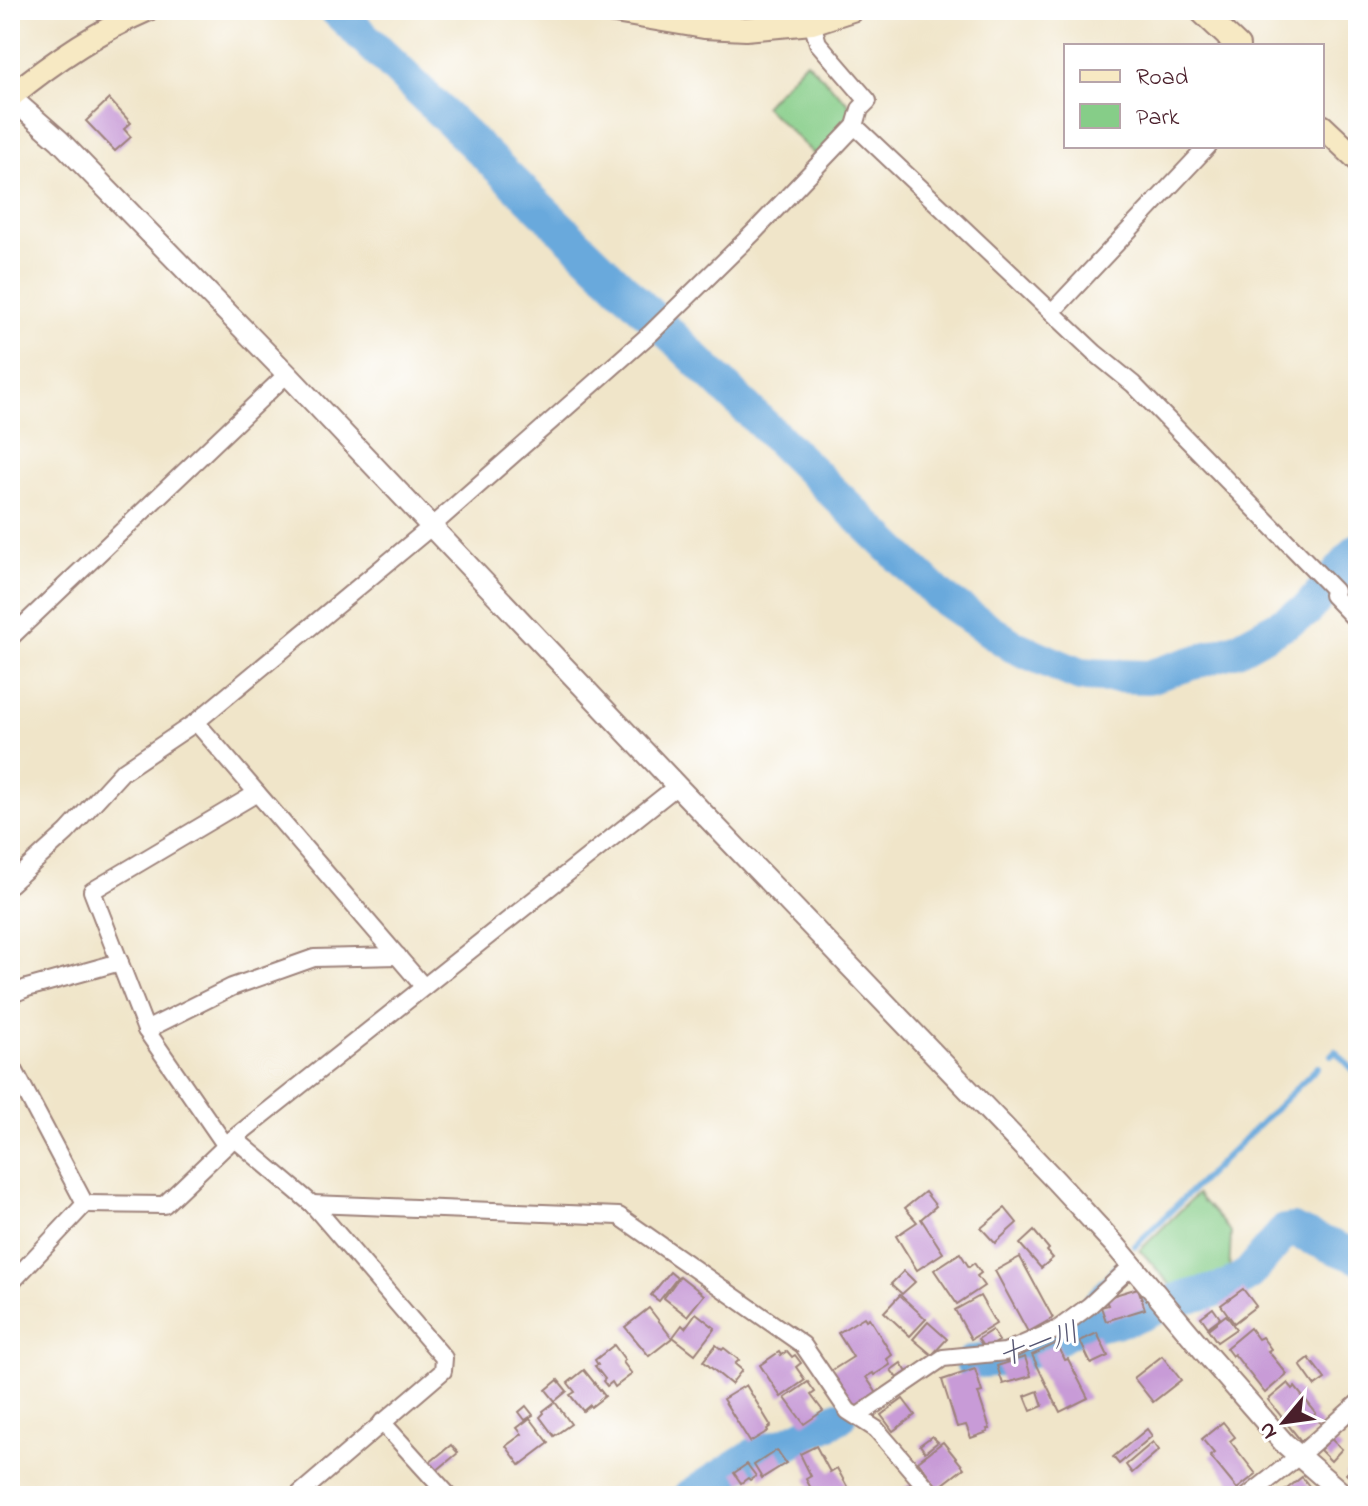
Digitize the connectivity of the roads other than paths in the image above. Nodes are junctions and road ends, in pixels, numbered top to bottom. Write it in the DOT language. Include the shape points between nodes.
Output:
graph roads {
  1 [pos="147,10"];
  2 [pos="603,10"];
  3 [pos="852,10"];
  4 [pos="1200,10"];
  5 [pos="732,19"];
  6 [pos="812,23"];
  7 [pos="1236,44"];
  8 [pos="10,97"];
  9 [pos="855,126"];
  10 [pos="1324,128"];
  11 [pos="1206,148"];
  12 [pos="1358,160"];
  13 [pos="1052,312"];
  14 [pos="287,374"];
  15 [pos="432,526"];
  16 [pos="1358,622"];
  17 [pos="10,638"];
  18 [pos="196,722"];
  19 [pos="677,786"];
  20 [pos="257,793"];
  21 [pos="10,884"];
  22 [pos="398,956"];
  23 [pos="120,962"];
  24 [pos="424,987"];
  25 [pos="10,995"];
  26 [pos="146,1030"];
  27 [pos="10,1062"];
  28 [pos="230,1142"];
  29 [pos="85,1204"];
  30 [pos="312,1204"];
  31 [pos="1133,1265"];
  32 [pos="11,1281"];
  33 [pos="1358,1403"];
  34 [pos="858,1416"];
  35 [pos="382,1422"];
  36 [pos="1300,1455"];
  37 [pos="297,1496"];
  38 [pos="449,1496"];
  39 [pos="934,1496"];
  40 [pos="1248,1496"];
  41 [pos="1345,1496"];
  1 -- 8 [label="main road" via="75,50"];
  2 -- 5 [label="main road" via="690,25"];
  3 -- 6 [label="main road"];
  4 -- 7 [label="main road"];
  5 -- 6 [label="main road" via="746,29"];
  6 -- 9 [label="street" via="818,43 868,101"];
  8 -- 14 [label="street" via="59,140"];
  9 -- 13 [label="street"];
  9 -- 15 [label="street" via="651,333"];
  10 -- 12 [label="main road"];
  11 -- 13 [label="street"];
  13 -- 16 [label="street" via="1133,384"];
  14 -- 15 [label="street"];
  14 -- 17 [label="street"];
  15 -- 18 [label="street"];
  15 -- 19 [label="street"];
  18 -- 20 [label="street"];
  18 -- 21 [label="street" via="122,772"];
  19 -- 24 [label="street"];
  19 -- 31 [label="street"];
  20 -- 22 [label="street"];
  20 -- 23 [label="street" via="92,891"];
  22 -- 24 [label="street"];
  22 -- 26 [label="street" via="314,958 232,987"];
  23 -- 25 [label="street"];
  23 -- 26 [label="street"];
  24 -- 28 [label="street"];
  26 -- 28 [label="street"];
  27 -- 29 [label="street"];
  28 -- 29 [label="street" via="164,1205"];
  28 -- 30 [label="street"];
  29 -- 32 [label="street"];
  30 -- 34 [label="street" via="619,1216 803,1345 848,1411"];
  30 -- 35 [label="street" via="444,1358 443,1371"];
  31 -- 34 [label="street" via="1058,1329 1005,1352 943,1358"];
  31 -- 36 [label="street" via="1265,1422"];
  33 -- 36 [label="street"];
  34 -- 39 [label="street" via="876,1429"];
  35 -- 37 [label="street"];
  35 -- 38 [label="street"];
  36 -- 40 [label="street"];
  36 -- 41 [label="street"];
}
